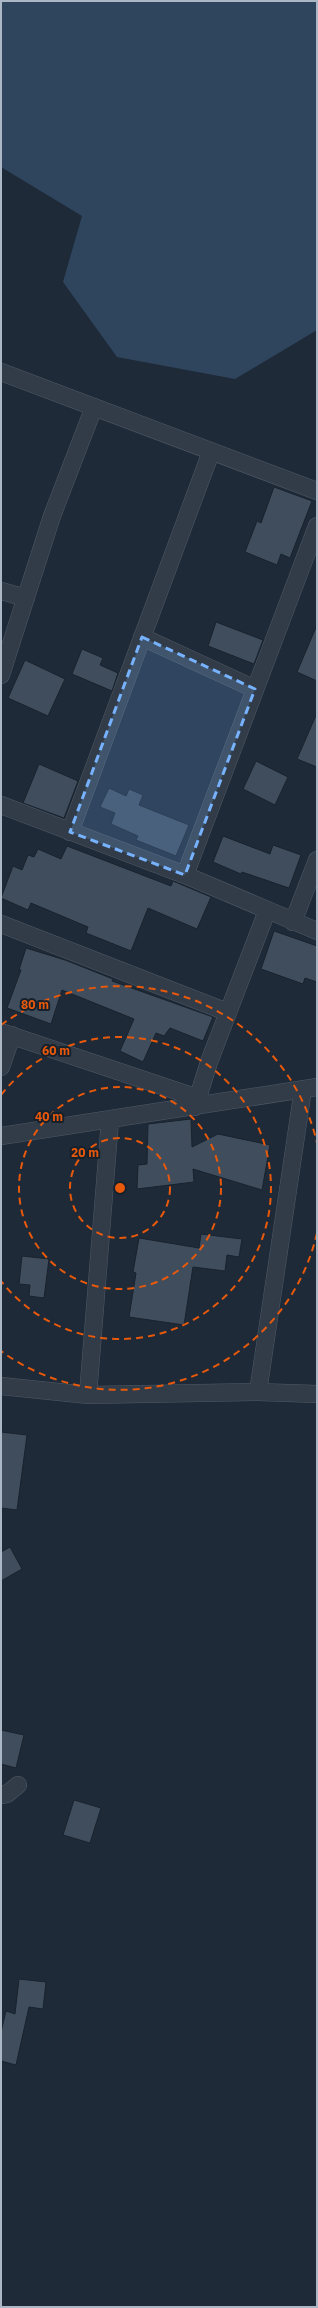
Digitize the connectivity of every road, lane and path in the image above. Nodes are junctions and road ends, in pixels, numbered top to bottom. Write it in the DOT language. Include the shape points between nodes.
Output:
graph roads {
  1 [pos="1,372"];
  2 [pos="94,408"];
  3 [pos="211,452"];
  4 [pos="317,491"];
  5 [pos="317,526"];
  6 [pos="1,591"];
  7 [pos="26,598"];
  8 [pos="142,637"];
  9 [pos="1,675"];
  10 [pos="255,689"];
  11 [pos="1,805"];
  12 [pos="70,832"];
  13 [pos="317,860"];
  14 [pos="185,876"];
  15 [pos="267,911"];
  16 [pos="293,922"];
  17 [pos="1,924"];
  18 [pos="317,931"];
  19 [pos="227,1012"];
  20 [pos="7,1034"];
  21 [pos="1,1067"];
  22 [pos="310,1088"];
  23 [pos="197,1103"];
  24 [pos="110,1120"];
  25 [pos="1,1136"];
  26 [pos="1,1386"];
  27 [pos="258,1392"];
  28 [pos="317,1394"];
  29 [pos="88,1395"];
  30 [pos="18,1785"];
  31 [pos="1,1795"];
  1 -- 2 [label="street"];
  2 -- 3 [label="street"];
  2 -- 7 [label="street" via="52,516"];
  3 -- 4 [label="street"];
  3 -- 8 [label="street"];
  5 -- 10 [label="street"];
  6 -- 7 [label="street"];
  7 -- 9 [label="street"];
  8 -- 10 [label="street"];
  8 -- 12 [label="street"];
  10 -- 14 [label="street"];
  11 -- 12 [label="street"];
  12 -- 14 [label="street"];
  13 -- 16 [label="street"];
  14 -- 15 [label="street"];
  15 -- 16 [label="street"];
  15 -- 19 [label="street"];
  16 -- 18 [label="street"];
  17 -- 19 [label="street"];
  19 -- 23 [label="street"];
  20 -- 21 [label="street"];
  20 -- 23 [label="street"];
  22 -- 23 [label="street"];
  22 -- 27 [label="street"];
  23 -- 24 [label="street"];
  24 -- 25 [label="street"];
  24 -- 29 [label="street"];
  26 -- 29 [label="street"];
  27 -- 28 [label="street"];
  27 -- 29 [label="street"];
  30 -- 31 [label="street"];
}
